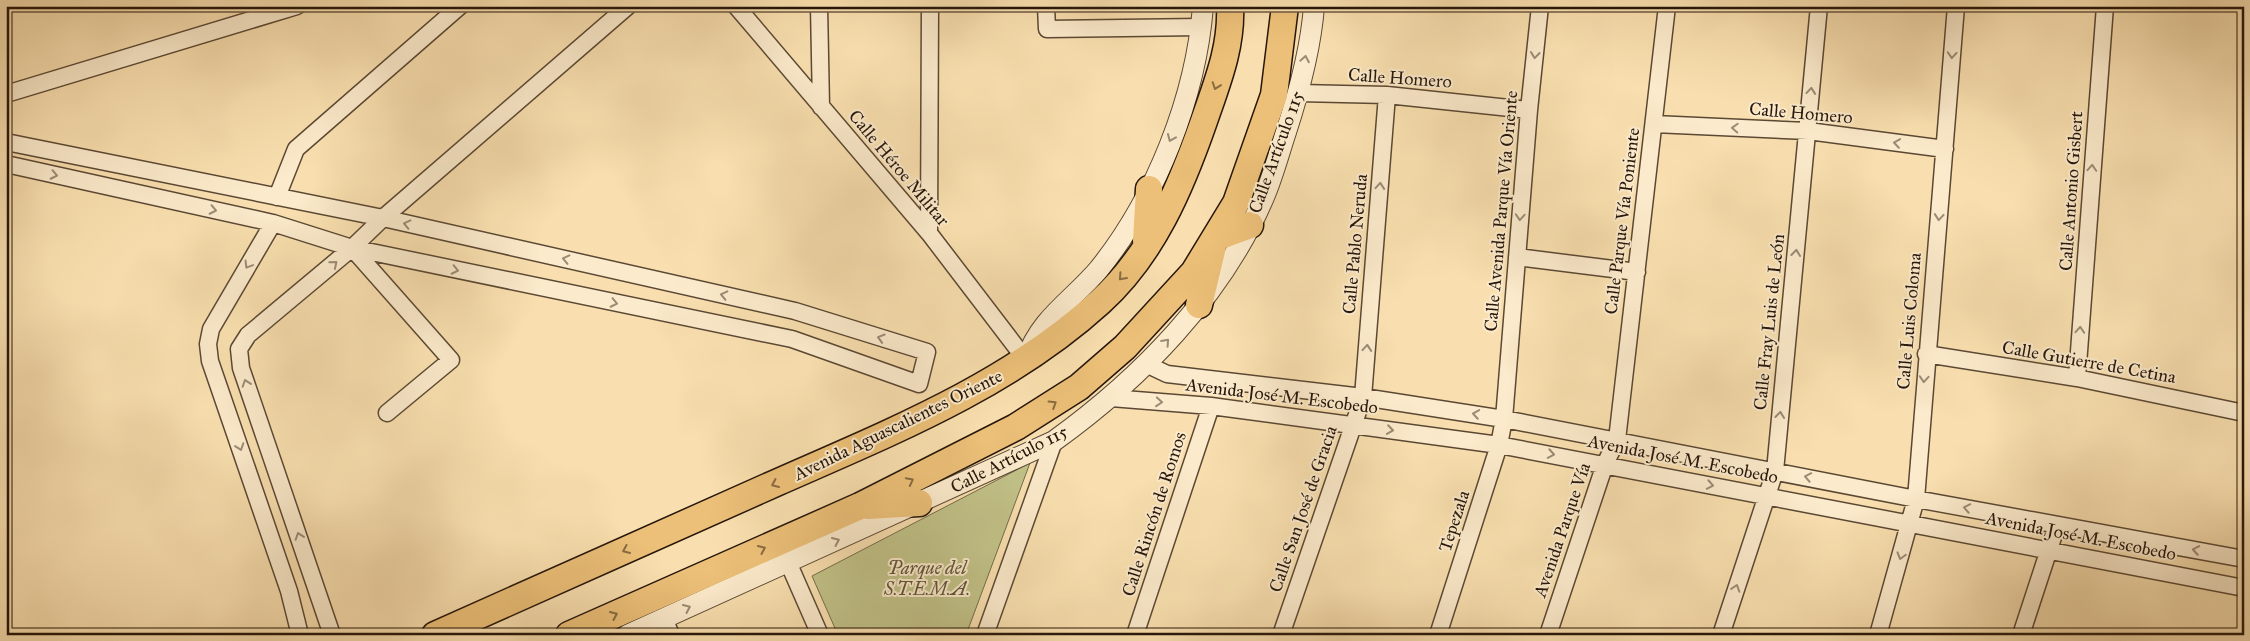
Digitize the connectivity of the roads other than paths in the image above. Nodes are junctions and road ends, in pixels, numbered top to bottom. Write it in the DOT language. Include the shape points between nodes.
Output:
graph roads {
  1 [pos="297,6"];
  2 [pos="460,6"];
  3 [pos="628,6"];
  4 [pos="736,6"];
  5 [pos="819,6"];
  6 [pos="930,6"];
  7 [pos="1046,6"];
  8 [pos="1203,6"];
  9 [pos="1285,6"];
  10 [pos="1314,6"];
  11 [pos="1540,6"];
  12 [pos="1667,6"];
  13 [pos="1819,6"];
  14 [pos="1956,6"];
  15 [pos="2105,6"];
  16 [pos="1226,12"];
  17 [pos="1201,27"];
  18 [pos="1299,93"];
  19 [pos="6,94"];
  20 [pos="1387,95"];
  21 [pos="821,107"];
  22 [pos="1529,110"];
  23 [pos="1654,124"];
  24 [pos="1808,131"];
  25 [pos="6,142"];
  26 [pos="1945,149"];
  27 [pos="6,164"];
  28 [pos="1149,189"];
  29 [pos="277,197"];
  30 [pos="383,218"];
  31 [pos="273,223"];
  32 [pos="1250,225"];
  33 [pos="929,232"];
  34 [pos="1216,238"];
  35 [pos="352,248"];
  36 [pos="1146,251"];
  37 [pos="1517,257"];
  38 [pos="1637,272"];
  39 [pos="1199,305"];
  40 [pos="796,311"];
  41 [pos="792,339"];
  42 [pos="1926,354"];
  43 [pos="1026,360"];
  44 [pos="1146,364"];
  45 [pos="2076,378"];
  46 [pos="1363,397"];
  47 [pos="1111,398"];
  48 [pos="1211,406"];
  49 [pos="387,413"];
  50 [pos="2244,413"];
  51 [pos="1504,419"];
  52 [pos="1354,425"];
  53 [pos="1617,440"];
  54 [pos="1054,441"];
  55 [pos="1499,445"];
  56 [pos="1605,464"];
  57 [pos="1775,471"];
  58 [pos="1767,496"];
  59 [pos="1916,499"];
  60 [pos="919,503"];
  61 [pos="860,506"];
  62 [pos="1910,523"];
  63 [pos="2057,525"];
  64 [pos="2048,551"];
  65 [pos="2244,559"];
  66 [pos="788,562"];
  67 [pos="2244,588"];
  68 [pos="668,626"];
  69 [pos="300,635"];
  70 [pos="332,635"];
  71 [pos="435,635"];
  72 [pos="569,635"];
  73 [pos="627,635"];
  74 [pos="820,635"];
  75 [pos="985,635"];
  76 [pos="1135,635"];
  77 [pos="1281,635"];
  78 [pos="1438,635"];
  79 [pos="1548,635"];
  80 [pos="1721,635"];
  81 [pos="1878,635"];
  82 [pos="2022,635"];
  1 -- 19 [label="street"];
  2 -- 29 [label="street" via="296,149"];
  3 -- 30 [label="street"];
  4 -- 21 [label="street, Calle Héroe Militar"];
  5 -- 21 [label="street"];
  6 -- 33 [label="street"];
  7 -- 17 [label="street" via="1047,29"];
  8 -- 17 [label="street"];
  9 -- 34 [label="main road" via="1274,95 1236,203"];
  18 -- 10 [label="street, Calle Artículo 115, one-way"];
  11 -- 22 [label="street, Calle Avenida Parque Vía Oriente, one-way"];
  12 -- 23 [label="street, Calle Parque Vía Poniente"];
  24 -- 13 [label="street, Calle Fray Luis de León, one-way"];
  14 -- 26 [label="street, Calle Luis Coloma, one-way"];
  45 -- 15 [label="street, Calle Antonio Gisbert, one-way"];
  16 -- 36 [label="main road, Avenida Aguascalientes Oriente, one-way" via="1227,56 1188,168"];
  17 -- 28 [label="street, one-way" via="1186,101"];
  18 -- 20 [label="street, Calle Homero"];
  18 -- 32 [label="street, Calle Artículo 115" via="1264,196"];
  20 -- 22 [label="street, Calle Homero"];
  46 -- 20 [label="street, Calle Pablo Neruda, one-way"];
  21 -- 33 [label="street, Calle Héroe Militar"];
  22 -- 37 [label="street, Calle Avenida Parque Vía Oriente, one-way"];
  24 -- 23 [label="street, Calle Homero, one-way"];
  23 -- 38 [label="street, Calle Parque Vía Poniente"];
  26 -- 24 [label="street, Calle Homero, one-way"];
  57 -- 24 [label="street, Calle Fray Luis de León, one-way"];
  25 -- 29 [label="street"];
  26 -- 42 [label="street, Calle Luis Coloma, one-way"];
  27 -- 31 [label="street, one-way"];
  28 -- 36 [label="main road"];
  28 -- 43 [label="street" via="1098,270 1051,316 1032,342"];
  29 -- 30 [label="street"];
  30 -- 35 [label="street"];
  40 -- 30 [label="street, one-way"];
  31 -- 35 [label="street"];
  31 -- 69 [label="street, one-way" via="211,329 208,344 210,361 290,591"];
  32 -- 34 [label="main road"];
  32 -- 39 [label="street, Calle Artículo 115"];
  33 -- 43 [label="street, Calle Héroe Militar"];
  34 -- 39 [label="main road"];
  61 -- 34 [label="main road, one-way" via="1016,427 1079,387 1125,347 1194,272"];
  35 -- 41 [label="street, one-way"];
  35 -- 49 [label="street" via="451,360"];
  70 -- 35 [label="street, one-way" via="241,368 239,349 248,335"];
  36 -- 43 [label="main road, Avenida Aguascalientes Oriente, one-way" via="1101,301"];
  37 -- 38 [label="street"];
  37 -- 51 [label="street, Calle Avenida Parque Vía Oriente"];
  38 -- 53 [label="street, Calle Parque Vía Poniente"];
  44 -- 39 [label="street, Calle Artículo 115, one-way"];
  40 -- 41 [label="street"];
  41 -- 40 [label="street, one-way" via="919,384 927,352"];
  42 -- 45 [label="street, Calle Gutierre de Cetina"];
  42 -- 59 [label="street, Calle Luis Coloma, one-way"];
  43 -- 71 [label="main road, Avenida Aguascalientes Oriente, one-way" via="897,429"];
  44 -- 46 [label="street, Avenida José M. Escobedo" via="1167,374"];
  44 -- 47 [label="street, Calle Artículo 115"];
  45 -- 50 [label="street, Calle Gutierre de Cetina"];
  51 -- 46 [label="street, Avenida José M. Escobedo, one-way"];
  46 -- 52 [label="street, Calle San José de Gracia"];
  47 -- 48 [label="street, Avenida José M. Escobedo, one-way"];
  47 -- 54 [label="street, Calle Artículo 115"];
  48 -- 52 [label="street, Avenida José M. Escobedo"];
  48 -- 76 [label="street, Calle Rincón de Romos"];
  51 -- 53 [label="street, Avenida José M. Escobedo"];
  51 -- 55 [label="street, Tepezala"];
  52 -- 55 [label="street, Avenida José M. Escobedo, one-way"];
  52 -- 77 [label="street, Calle San José de Gracia"];
  53 -- 56 [label="street, Avenida Parque Vía"];
  53 -- 57 [label="street, Avenida José M. Escobedo"];
  54 -- 60 [label="street, Calle Artículo 115"];
  54 -- 75 [label="street"];
  55 -- 56 [label="street, Avenida José M. Escobedo, one-way"];
  55 -- 78 [label="street, Tepezala"];
  56 -- 58 [label="street, Avenida José M. Escobedo, one-way"];
  56 -- 79 [label="street, Avenida Parque Vía"];
  57 -- 58 [label="street, Calle Fray Luis de León"];
  59 -- 57 [label="street, Avenida José M. Escobedo, one-way"];
  58 -- 62 [label="street, Avenida José M. Escobedo"];
  80 -- 58 [label="street, Calle Fray Luis de León, one-way"];
  59 -- 62 [label="street, Calle Luis Coloma"];
  63 -- 59 [label="street, Avenida José M. Escobedo, one-way"];
  60 -- 61 [label="main road"];
  66 -- 60 [label="street, Calle Artículo 115, one-way"];
  72 -- 61 [label="main road, one-way"];
  62 -- 64 [label="street, Avenida José M. Escobedo"];
  62 -- 81 [label="street, Calle Luis Coloma, one-way"];
  63 -- 64 [label="street"];
  65 -- 63 [label="street, Avenida José M. Escobedo, one-way"];
  64 -- 67 [label="street, Avenida José M. Escobedo"];
  64 -- 82 [label="street"];
  68 -- 66 [label="street, Calle Artículo 115, one-way"];
  66 -- 74 [label="street"];
  68 -- 73 [label="street, Calle Artículo 115"];
}
